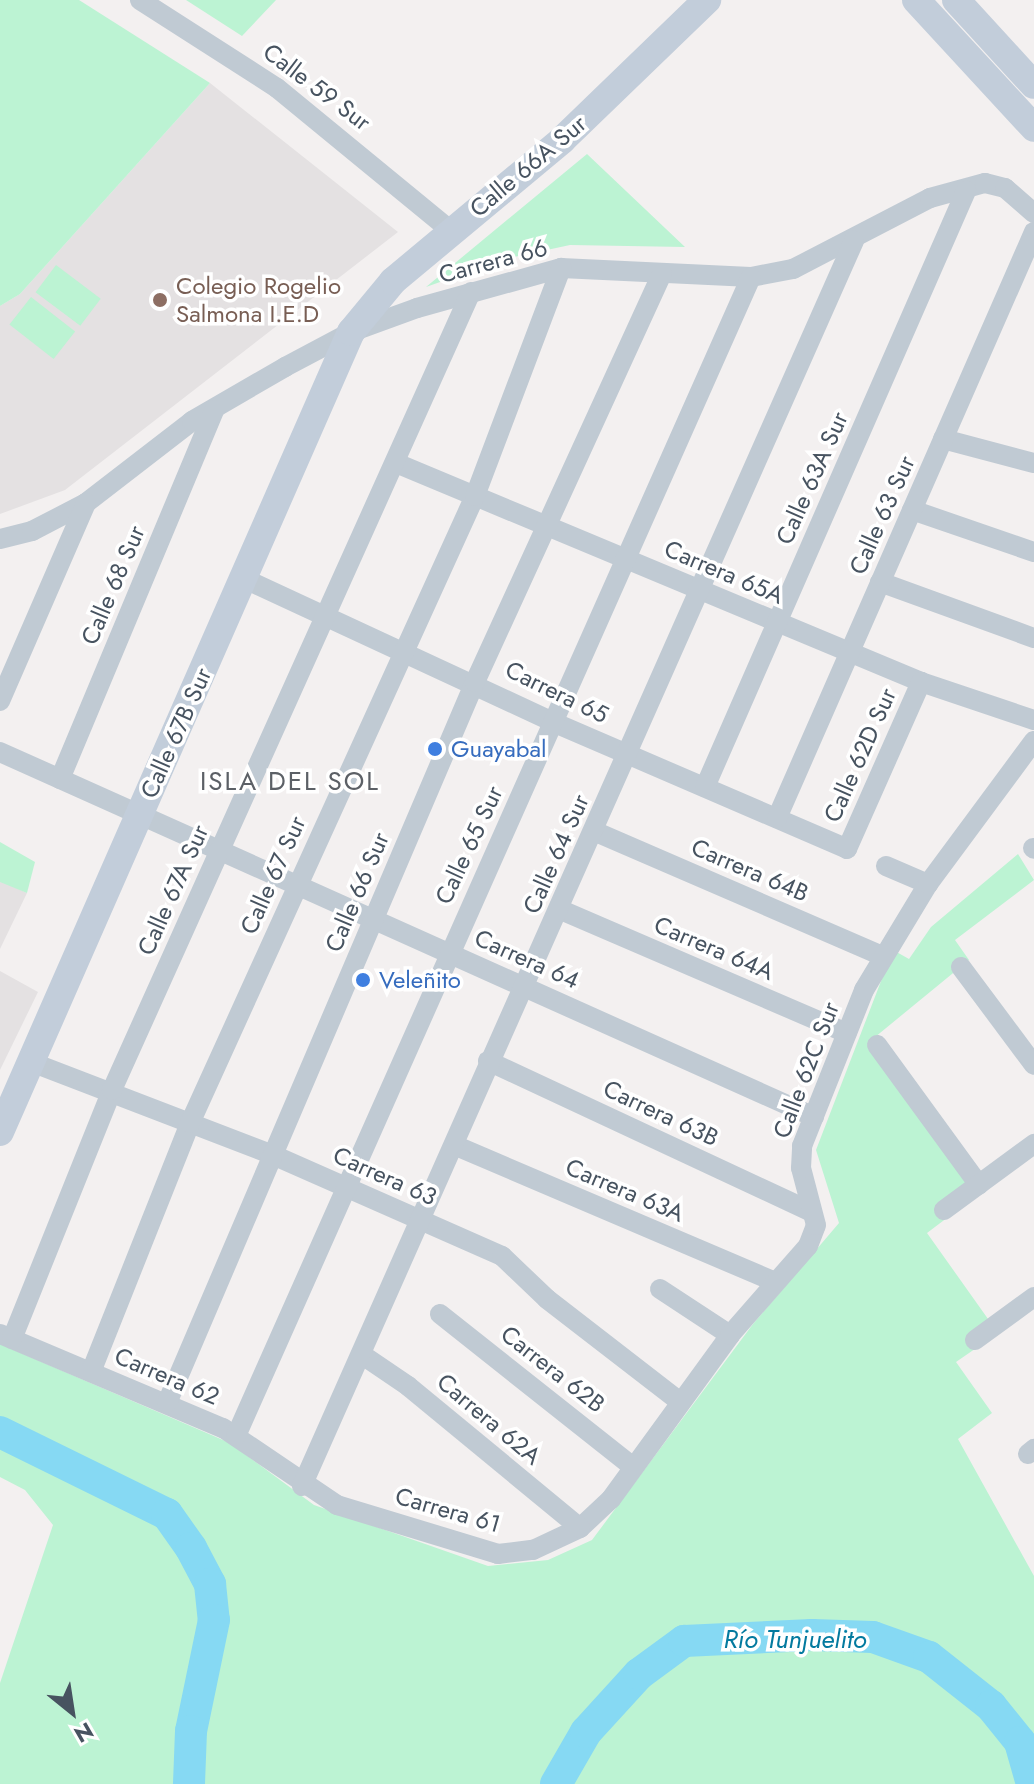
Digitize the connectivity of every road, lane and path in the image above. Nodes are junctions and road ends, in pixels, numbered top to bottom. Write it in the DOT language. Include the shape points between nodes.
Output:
graph roads {
  1 [pos="140,0"];
  2 [pos="707,0"];
  3 [pos="916,0"];
  4 [pos="956,0"];
  5 [pos="1034,85"];
  6 [pos="1034,128"];
  7 [pos="966,191"];
  8 [pos="1034,213"];
  9 [pos="451,231"];
  10 [pos="1034,232"];
  11 [pos="854,241"];
  12 [pos="561,268"];
  13 [pos="662,274"];
  14 [pos="751,277"];
  15 [pos="471,292"];
  16 [pos="351,332"];
  17 [pos="214,410"];
  18 [pos="943,439"];
  19 [pos="396,463"];
  20 [pos="1034,463"];
  21 [pos="475,496"];
  22 [pos="86,503"];
  23 [pos="912,510"];
  24 [pos="546,522"];
  25 [pos="0,539"];
  26 [pos="1034,552"];
  27 [pos="627,560"];
  28 [pos="245,579"];
  29 [pos="880,582"];
  30 [pos="701,590"];
  31 [pos="321,616"];
  32 [pos="777,622"];
  33 [pos="1034,638"];
  34 [pos="402,650"];
  35 [pos="850,652"];
  36 [pos="475,682"];
  37 [pos="921,682"];
  38 [pos="0,701"];
  39 [pos="1034,720"];
  40 [pos="555,723"];
  41 [pos="1034,741"];
  42 [pos="0,752"];
  43 [pos="629,755"];
  44 [pos="60,779"];
  45 [pos="705,787"];
  46 [pos="140,815"];
  47 [pos="777,818"];
  48 [pos="596,832"];
  49 [pos="847,849"];
  50 [pos="219,850"];
  51 [pos="886,866"];
  52 [pos="928,884"];
  53 [pos="296,887"];
  54 [pos="561,910"];
  55 [pos="374,917"];
  56 [pos="447,952"];
  57 [pos="883,956"];
  58 [pos="961,967"];
  59 [pos="522,984"];
  60 [pos="847,1033"];
  61 [pos="877,1045"];
  62 [pos="488,1061"];
  63 [pos="31,1062"];
  64 [pos="1034,1065"];
  65 [pos="112,1090"];
  66 [pos="814,1117"];
  67 [pos="190,1123"];
  68 [pos="0,1132"];
  69 [pos="1034,1144"];
  70 [pos="454,1145"];
  71 [pos="273,1155"];
  72 [pos="344,1185"];
  73 [pos="979,1185"];
  74 [pos="944,1210"];
  75 [pos="812,1212"];
  76 [pos="417,1219"];
  77 [pos="775,1282"];
  78 [pos="660,1289"];
  79 [pos="1034,1297"];
  80 [pos="440,1314"];
  81 [pos="730,1335"];
  82 [pos="6,1336"];
  83 [pos="975,1340"];
  84 [pos="361,1354"];
  85 [pos="91,1372"];
  86 [pos="679,1401"];
  87 [pos="167,1403"];
  88 [pos="236,1436"];
  89 [pos="632,1466"];
  90 [pos="302,1486"];
  91 [pos="580,1528"];
  1 -- 9 [label="street, Calle 59 Sur" via="277,88"];
  2 -- 9 [label="street, Calle 66A Sur" via="562,140"];
  3 -- 6 [label="street"];
  4 -- 5 [label="street"];
  7 -- 8 [label="street, Carrera 66" via="985,183 1005,188"];
  7 -- 11 [label="street, Carrera 66" via="911,207"];
  7 -- 32 [label="street, Calle 63A Sur"];
  9 -- 16 [label="street, Calle 66A Sur" via="382,292"];
  10 -- 18 [label="street, Calle 63 Sur"];
  11 -- 14 [label="street, Carrera 66" via="793,269"];
  11 -- 30 [label="street, Calle 64 Sur"];
  12 -- 13 [label="street, Carrera 66"];
  12 -- 15 [label="street, Carrera 66"];
  12 -- 21 [label="street, Calle 67 Sur"];
  13 -- 14 [label="street, Carrera 66"];
  13 -- 24 [label="street, Calle 66 Sur"];
  14 -- 27 [label="street, Calle 65 Sur"];
  15 -- 16 [label="street, Carrera 66"];
  15 -- 19 [label="street, Calle 67A Sur"];
  16 -- 17 [label="street, Carrera 66"];
  16 -- 28 [label="street, Calle 67B Sur"];
  17 -- 22 [label="street, Carrera 66" via="162,442"];
  17 -- 44 [label="street, Calle 68 Sur"];
  18 -- 20 [label="street"];
  18 -- 23 [label="street, Calle 63 Sur"];
  19 -- 21 [label="street, Carrera 65A"];
  19 -- 31 [label="street, Calle 67A Sur"];
  21 -- 24 [label="street, Carrera 65A"];
  21 -- 34 [label="street, Calle 67 Sur"];
  22 -- 25 [label="street" via="32,531"];
  22 -- 38 [label="street"];
  23 -- 26 [label="street"];
  23 -- 29 [label="street, Calle 63 Sur"];
  24 -- 27 [label="street, Carrera 65A"];
  24 -- 36 [label="street, Calle 66 Sur"];
  27 -- 30 [label="street, Carrera 65A"];
  27 -- 40 [label="street, Calle 65 Sur"];
  28 -- 31 [label="street, Carrera 65"];
  28 -- 46 [label="street, Calle 67B Sur"];
  29 -- 33 [label="street"];
  29 -- 35 [label="street, Calle 63 Sur"];
  30 -- 32 [label="street, Carrera 65A"];
  30 -- 43 [label="street, Calle 64 Sur"];
  31 -- 34 [label="street, Carrera 65"];
  31 -- 50 [label="street, Calle 67A Sur"];
  32 -- 35 [label="street, Carrera 65A"];
  32 -- 45 [label="street, Calle 63A Sur"];
  34 -- 36 [label="street, Carrera 65"];
  34 -- 53 [label="street, Calle 67 Sur"];
  35 -- 37 [label="street, Carrera 65A"];
  35 -- 47 [label="street, Calle 63 Sur"];
  36 -- 40 [label="street, Carrera 65"];
  36 -- 55 [label="street, Calle 66 Sur"];
  37 -- 39 [label="street, Carrera 65A"];
  37 -- 49 [label="street, Calle 62D Sur"];
  40 -- 43 [label="street, Carrera 65"];
  40 -- 56 [label="street, Calle 65 Sur"];
  41 -- 52 [label="street, Calle 62C Sur"];
  42 -- 44 [label="street, Carrera 64"];
  43 -- 45 [label="street, Carrera 65"];
  43 -- 48 [label="street, Calle 64 Sur"];
  44 -- 46 [label="street, Carrera 64"];
  45 -- 47 [label="street, Carrera 65"];
  46 -- 50 [label="street, Carrera 64"];
  46 -- 63 [label="street, Calle 67B Sur"];
  47 -- 49 [label="street, Carrera 65"];
  48 -- 54 [label="street, Calle 64 Sur"];
  48 -- 57 [label="street, Carrera 64B"];
  50 -- 53 [label="street, Carrera 64"];
  50 -- 65 [label="street, Calle 67A Sur"];
  51 -- 52 [label="street"];
  52 -- 57 [label="street, Calle 62C Sur"];
  53 -- 55 [label="street, Carrera 64"];
  53 -- 67 [label="street, Calle 67 Sur"];
  54 -- 59 [label="street, Calle 64 Sur"];
  54 -- 60 [label="street, Carrera 64A"];
  55 -- 56 [label="street, Carrera 64"];
  55 -- 71 [label="street, Calle 66 Sur"];
  56 -- 59 [label="street, Carrera 64"];
  56 -- 72 [label="street, Calle 65 Sur"];
  57 -- 60 [label="street, Calle 62C Sur"];
  58 -- 64 [label="street"];
  59 -- 62 [label="street, Calle 64 Sur"];
  59 -- 66 [label="street, Carrera 64"];
  60 -- 66 [label="street, Calle 62C Sur"];
  61 -- 73 [label="street"];
  62 -- 70 [label="street, Calle 64 Sur"];
  62 -- 75 [label="street, Carrera 63B"];
  63 -- 65 [label="street, Carrera 63"];
  63 -- 68 [label="street, Calle 67B Sur"];
  65 -- 67 [label="street, Carrera 63"];
  65 -- 82 [label="street, Calle 67A Sur"];
  66 -- 75 [label="street, Calle 62C Sur" via="801,1168"];
  67 -- 71 [label="street, Carrera 63"];
  67 -- 85 [label="street, Calle 67 Sur"];
  69 -- 73 [label="street"];
  70 -- 76 [label="street, Calle 64 Sur"];
  70 -- 77 [label="street, Carrera 63A"];
  71 -- 72 [label="street, Carrera 63"];
  71 -- 87 [label="street, Calle 66 Sur"];
  72 -- 76 [label="street, Carrera 63"];
  72 -- 88 [label="street, Calle 65 Sur"];
  73 -- 74 [label="street"];
  75 -- 77 [label="street, Calle 62C Sur" via="815,1232 808,1246"];
  76 -- 84 [label="street, Calle 64 Sur"];
  76 -- 86 [label="street, Carrera 63" via="516,1264 547,1299"];
  77 -- 81 [label="street, Calle 62C Sur"];
  78 -- 81 [label="street"];
  79 -- 83 [label="street"];
  80 -- 89 [label="street, Carrera 62B"];
  81 -- 86 [label="street, Calle 62C Sur"];
  82 -- 85 [label="street, Carrera 62"];
  84 -- 90 [label="street, Calle 64 Sur"];
  84 -- 91 [label="street, Carrera 62A" via="408,1386"];
  85 -- 87 [label="street, Carrera 62"];
  86 -- 89 [label="street, Calle 62C Sur"];
  87 -- 88 [label="street, Carrera 62"];
  88 -- 90 [label="street, Carrera 62"];
  89 -- 91 [label="street, Calle 62C Sur" via="611,1499"];
  90 -- 91 [label="street, Carrera 61" via="337,1505 498,1554 533,1550"];
}
